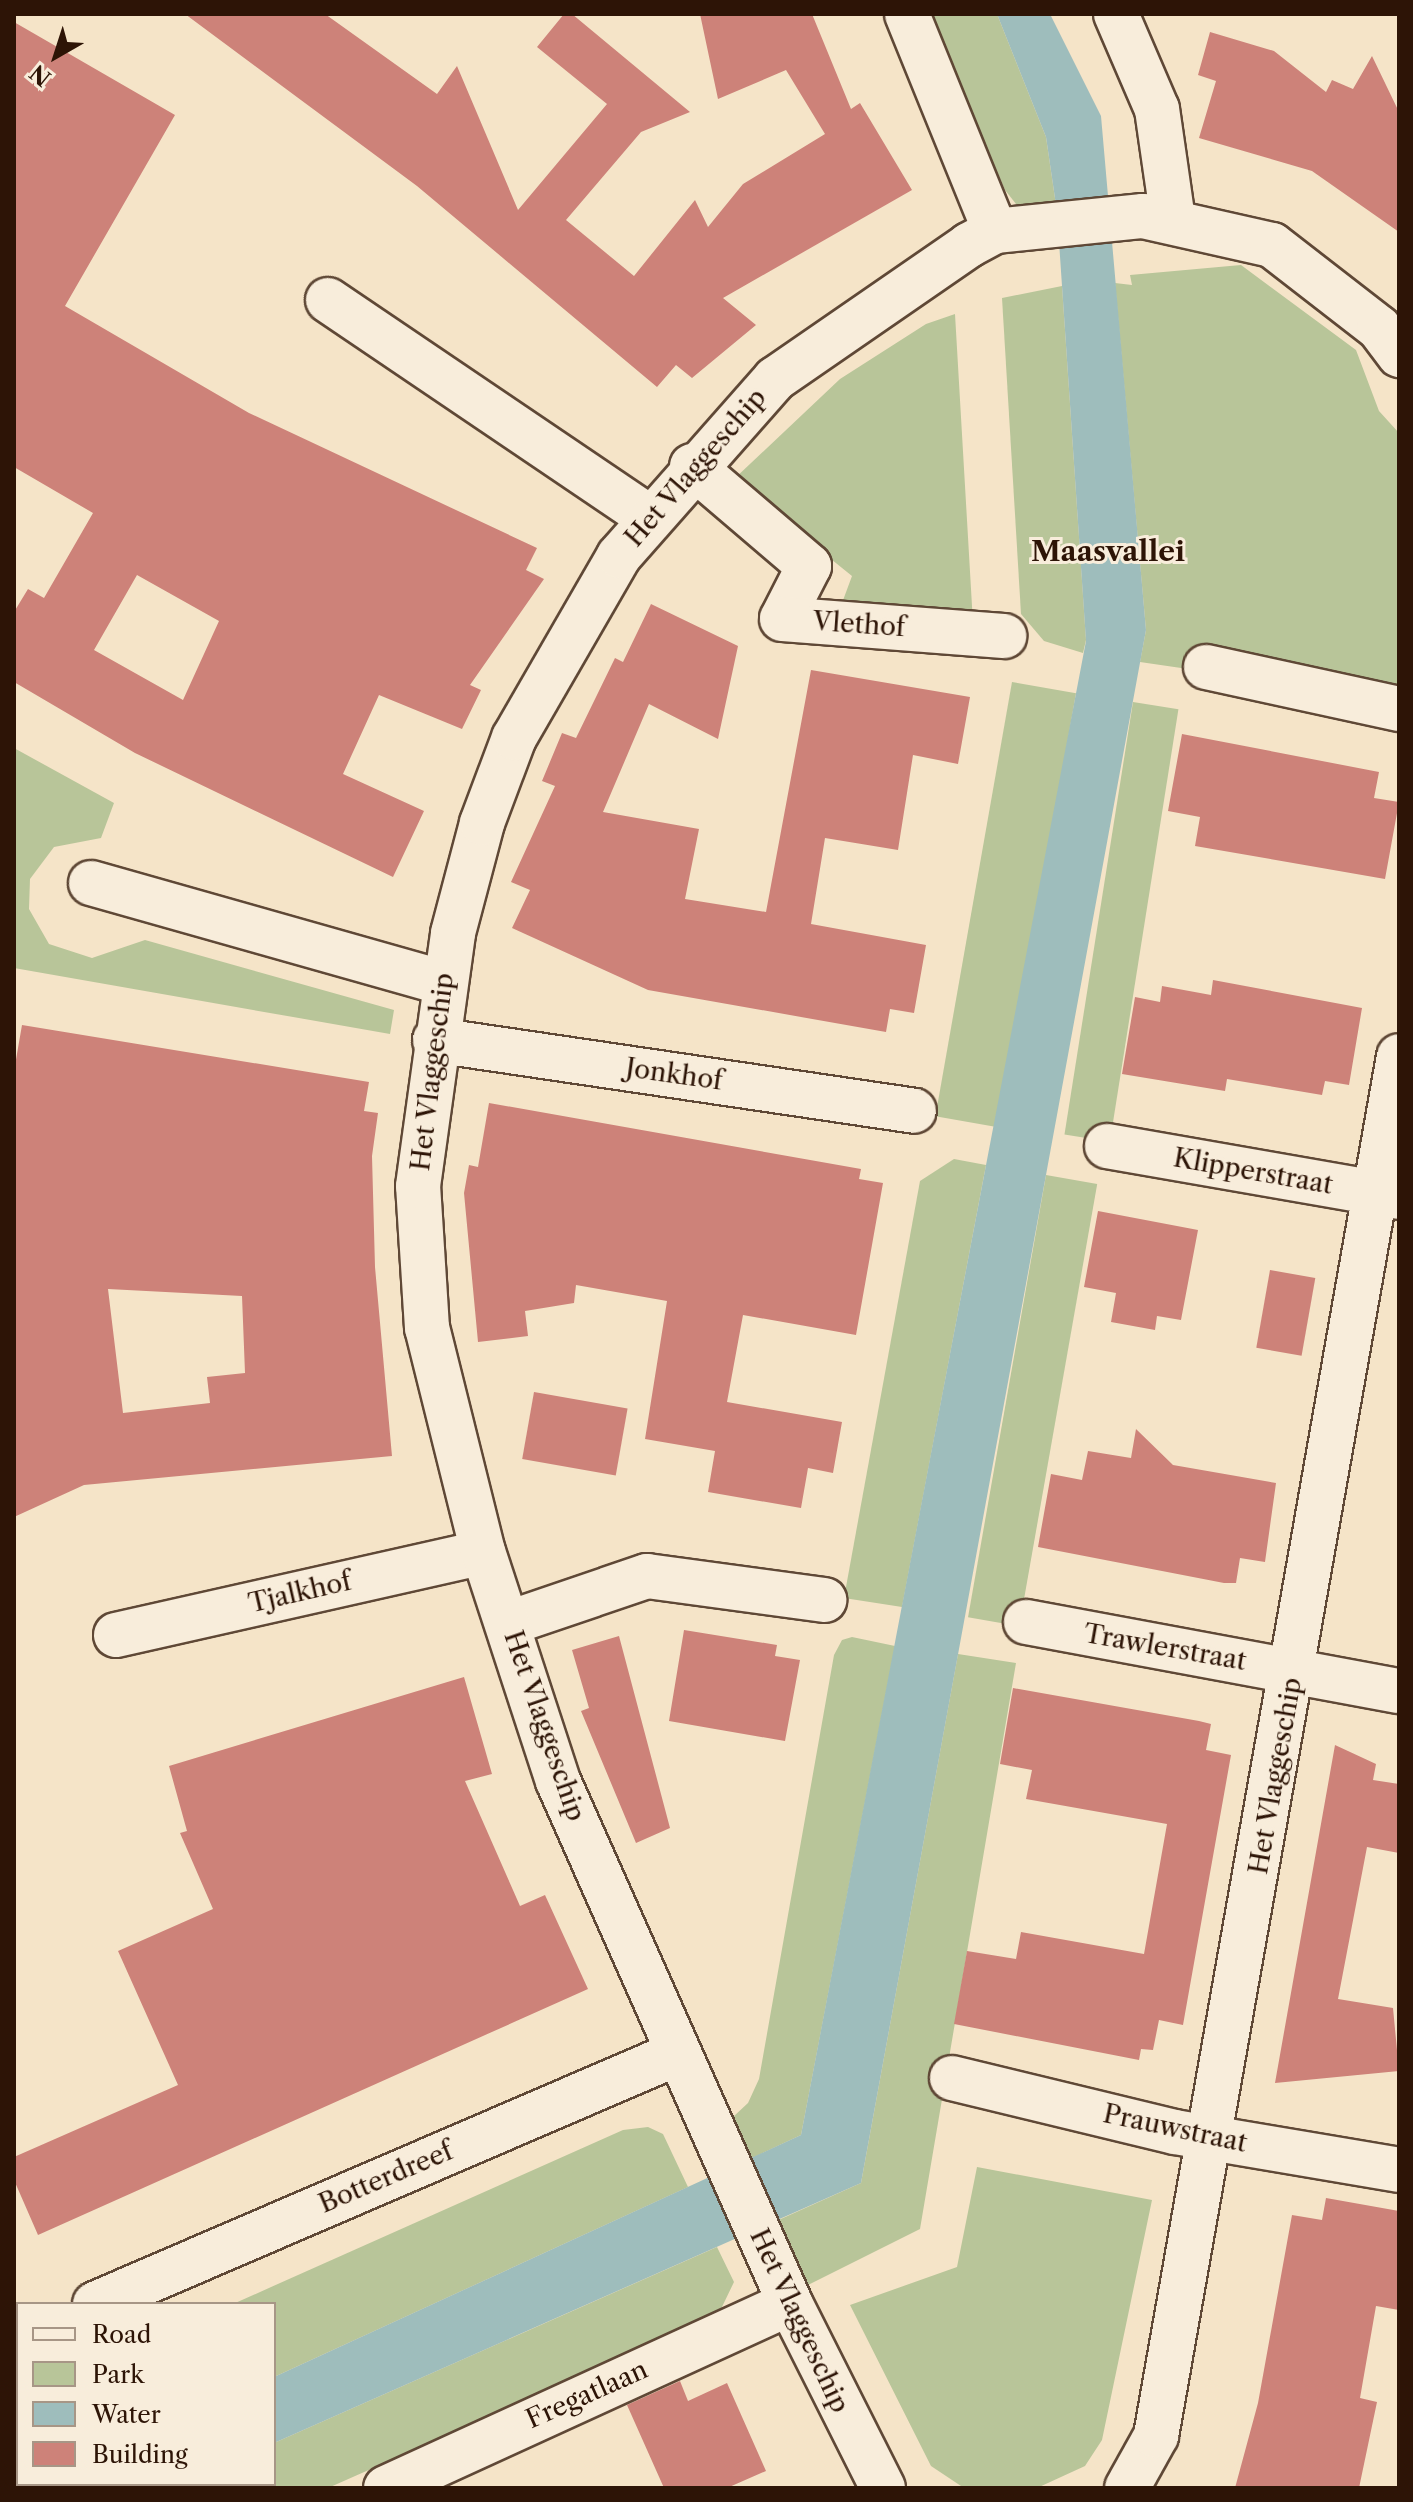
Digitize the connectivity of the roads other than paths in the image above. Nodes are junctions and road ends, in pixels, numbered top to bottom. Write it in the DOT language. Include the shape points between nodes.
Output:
graph roads {
  1 [pos="907,14"];
  2 [pos="1116,14"];
  3 [pos="1158,218"];
  4 [pos="1013,230"];
  5 [pos="328,300"];
  6 [pos="1392,330"];
  7 [pos="692,466"];
  8 [pos="649,517"];
  9 [pos="1004,636"];
  10 [pos="1206,667"];
  11 [pos="1399,709"];
  12 [pos="91,883"];
  13 [pos="444,983"];
  14 [pos="435,1040"];
  15 [pos="1399,1056"];
  16 [pos="914,1111"];
  17 [pos="1107,1146"];
  18 [pos="1386,1195"];
  19 [pos="483,1552"];
  20 [pos="824,1600"];
  21 [pos="1026,1622"];
  22 [pos="509,1623"];
  23 [pos="116,1635"];
  24 [pos="1295,1672"];
  25 [pos="1399,1691"];
  26 [pos="678,2053"];
  27 [pos="952,2078"];
  28 [pos="1209,2137"];
  29 [pos="1399,2170"];
  30 [pos="100,2302"];
  31 [pos="790,2303"];
  32 [pos="386,2488"];
  33 [pos="883,2488"];
  34 [pos="1127,2488"];
  1 -- 4 [label="street"];
  2 -- 3 [label="street" via="1157,109"];
  3 -- 4 [label="street, Het Vlaggeschip"];
  3 -- 6 [label="street, Het Vlaggeschip" via="1272,245"];
  4 -- 7 [label="street, Het Vlaggeschip" via="860,315 775,379"];
  5 -- 8 [label="street"];
  7 -- 8 [label="street, Het Vlaggeschip"];
  7 -- 9 [label="street, Vlethof" via="809,566 782,619"];
  8 -- 13 [label="street, Het Vlaggeschip" via="619,556 514,738 482,823"];
  10 -- 11 [label="street"];
  12 -- 13 [label="street"];
  13 -- 14 [label="street, Het Vlaggeschip"];
  14 -- 16 [label="street, Jonkhof"];
  14 -- 19 [label="street, Het Vlaggeschip" via="418,1186 427,1328"];
  15 -- 18 [label="street, Het Vlaggeschip"];
  17 -- 18 [label="street, Klipperstraat"];
  18 -- 24 [label="street, Het Vlaggeschip"];
  19 -- 22 [label="street, Het Vlaggeschip"];
  19 -- 23 [label="street, Tjalkhof"];
  20 -- 22 [label="street" via="647,1576"];
  21 -- 24 [label="street, Trawlerstraat"];
  22 -- 26 [label="street, Het Vlaggeschip" via="558,1781"];
  24 -- 25 [label="street, Trawlerstraat"];
  24 -- 28 [label="street, Het Vlaggeschip"];
  26 -- 30 [label="street, Botterdreef"];
  26 -- 31 [label="street, Het Vlaggeschip"];
  27 -- 28 [label="street, Prauwstraat"];
  28 -- 29 [label="street, Prauwstraat"];
  28 -- 34 [label="street, Het Vlaggeschip" via="1156,2436"];
  31 -- 32 [label="street, Fregatlaan"];
  31 -- 33 [label="street, Het Vlaggeschip"];
}
